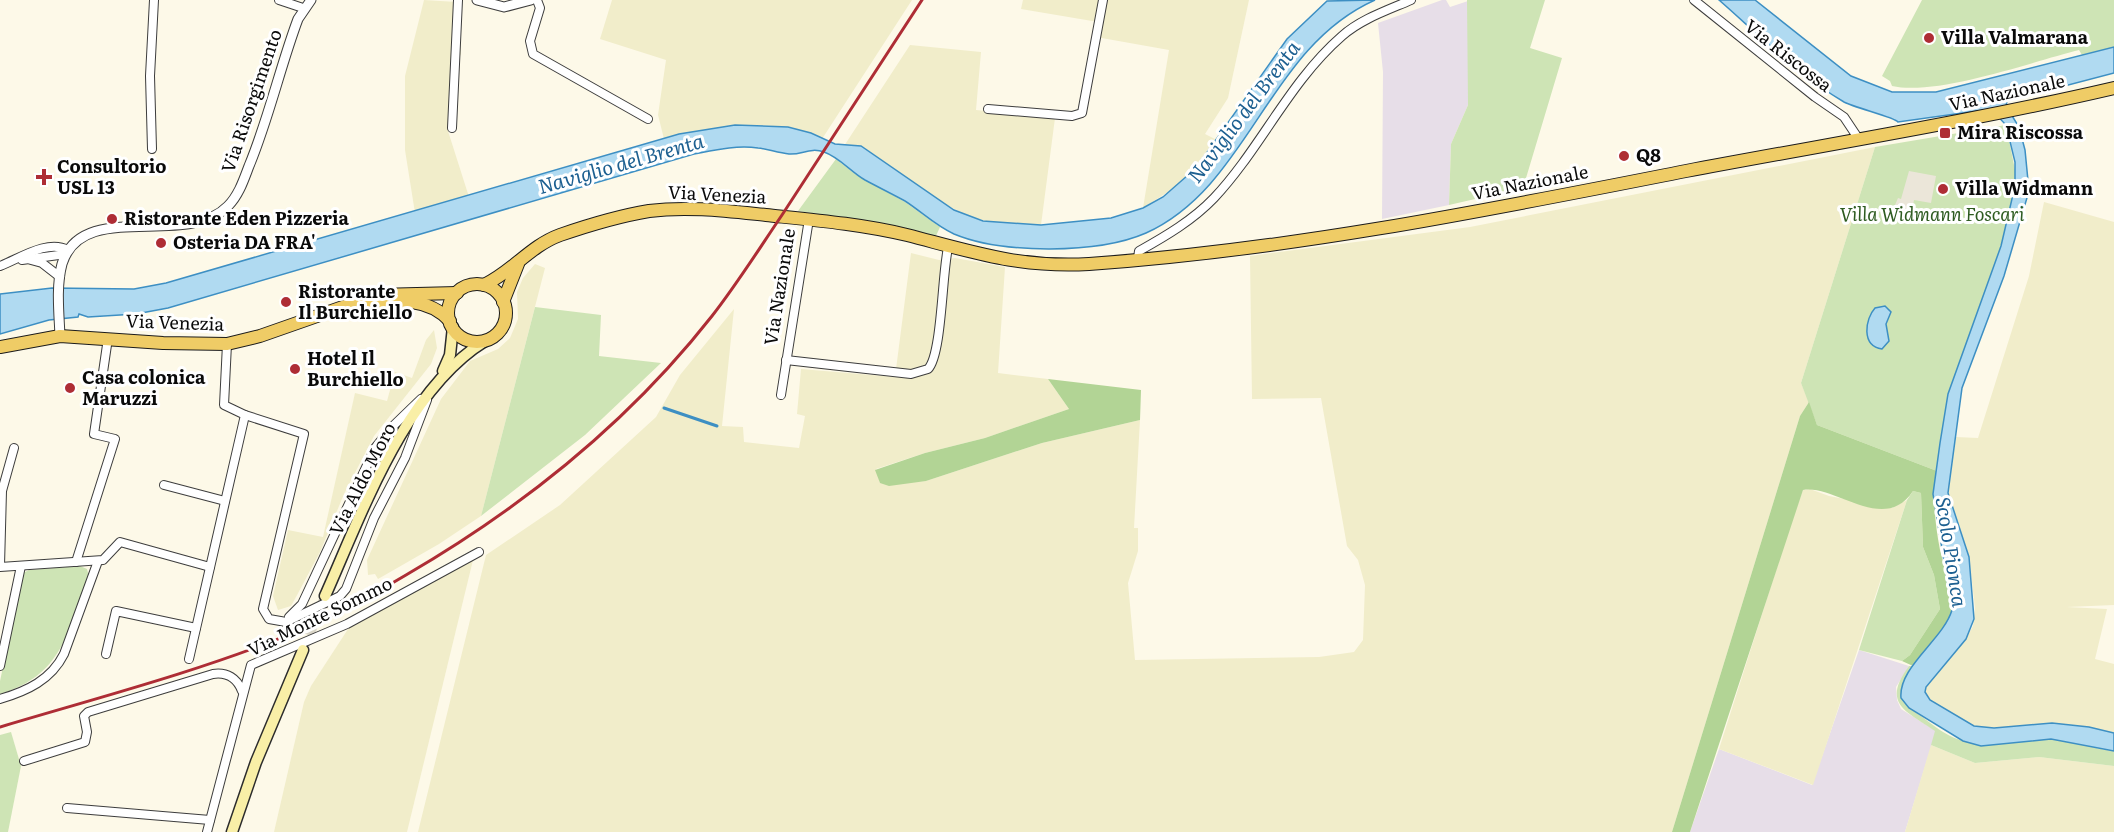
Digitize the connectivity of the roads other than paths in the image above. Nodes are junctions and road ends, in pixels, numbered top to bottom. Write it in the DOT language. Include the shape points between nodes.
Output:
graph roads {
  1 [pos="154,0"];
  2 [pos="279,0"];
  3 [pos="311,0"];
  4 [pos="458,0"];
  5 [pos="477,0"];
  6 [pos="531,0"];
  7 [pos="537,0"];
  8 [pos="1103,0"];
  9 [pos="1411,0"];
  10 [pos="1694,0"];
  11 [pos="303,8"];
  12 [pos="2114,88"];
  13 [pos="988,109"];
  14 [pos="648,119"];
  15 [pos="452,128"];
  16 [pos="1858,138"];
  17 [pos="152,149"];
  18 [pos="782,217"];
  19 [pos="809,219"];
  20 [pos="948,248"];
  21 [pos="67,252"];
  22 [pos="1138,258"];
  23 [pos="14,261"];
  24 [pos="519,262"];
  25 [pos="0,267"];
  26 [pos="60,280"];
  27 [pos="483,285"];
  28 [pos="457,293"];
  29 [pos="504,302"];
  30 [pos="344,306"];
  31 [pos="451,324"];
  32 [pos="60,330"];
  33 [pos="108,338"];
  34 [pos="485,341"];
  35 [pos="227,344"];
  36 [pos="0,347"];
  37 [pos="786,360"];
  38 [pos="438,380"];
  39 [pos="430,390"];
  40 [pos="781,395"];
  41 [pos="245,415"];
  42 [pos="14,448"];
  43 [pos="164,485"];
  44 [pos="225,501"];
  45 [pos="479,552"];
  46 [pos="98,561"];
  47 [pos="76,562"];
  48 [pos="21,566"];
  49 [pos="0,567"];
  50 [pos="210,567"];
  51 [pos="325,596"];
  52 [pos="277,622"];
  53 [pos="196,628"];
  54 [pos="303,650"];
  55 [pos="106,654"];
  56 [pos="189,659"];
  57 [pos="0,666"];
  58 [pos="242,692"];
  59 [pos="0,699"];
  60 [pos="24,761"];
  61 [pos="67,808"];
  62 [pos="210,820"];
  63 [pos="207,832"];
  64 [pos="232,832"];
  1 -- 17 [label="street"];
  2 -- 11 [label="street"];
  3 -- 11 [label="street, Via Risorgimento"];
  4 -- 15 [label="street"];
  5 -- 6 [label="street" via="504,7"];
  7 -- 14 [label="street" via="540,8 530,41 533,54"];
  8 -- 13 [label="street" via="1082,113 1072,116"];
  9 -- 22 [label="street" via="1343,34 1293,88 1213,200 1139,251"];
  10 -- 16 [label="street, Via Riscossa" via="1844,117"];
  11 -- 21 [label="street, Via Risorgimento" via="256,149 239,191 227,207 196,223 96,231 80,238"];
  12 -- 16 [label="main road, Via Nazionale" via="1996,115"];
  16 -- 22 [label="main road, Via Nazionale" via="1390,228"];
  18 -- 19 [label="main road, Via Nazionale"];
  18 -- 24 [label="main road, Via Venezia" via="705,209 652,211 555,237 534,247"];
  19 -- 20 [label="main road, Via Nazionale" via="888,231"];
  19 -- 37 [label="street, Via Nazionale"];
  20 -- 22 [label="main road, Via Nazionale" via="1047,265"];
  20 -- 37 [label="street, Via Nazionale" via="936,354 928,369 910,374"];
  21 -- 23 [label="street" via="60,247 49,248"];
  21 -- 26 [label="street"];
  23 -- 25 [label="street"];
  23 -- 26 [label="street" via="42,263"];
  24 -- 27 [label="main road, Via Venezia" via="500,278"];
  24 -- 29 [label="main road"];
  26 -- 32 [label="street"];
  27 -- 28 [label="main road" via="471,285"];
  27 -- 29 [label="main road" via="496,291"];
  28 -- 30 [label="main road, Via Venezia" via="387,293"];
  28 -- 31 [label="main road" via="449,306"];
  29 -- 34 [label="main road" via="503,326"];
  30 -- 31 [label="main road, Via Venezia" via="412,302 434,308"];
  30 -- 35 [label="main road, Via Venezia"];
  31 -- 34 [label="main road" via="466,340"];
  31 -- 38 [label="main road, Via Aldo Moro" via="450,355"];
  32 -- 33 [label="main road, Via Venezia"];
  32 -- 36 [label="main road, Via Venezia"];
  33 -- 35 [label="main road, Via Venezia" via="163,344"];
  33 -- 47 [label="street" via="94,434 115,439"];
  34 -- 38 [label="main road, Via Aldo Moro" via="468,351"];
  35 -- 41 [label="street" via="224,405"];
  37 -- 40 [label="street, Via Nazionale"];
  38 -- 39 [label="main road, Via Aldo Moro"];
  39 -- 51 [label="main road, Via Aldo Moro" via="372,492"];
  39 -- 52 [label="street, Via Monte Sommo" via="375,448 302,604 292,615"];
  39 -- 52 [label="street, Via Monte Sommo" via="416,433 374,518 346,589 340,596 286,622"];
  41 -- 44 [label="street"];
  41 -- 52 [label="street, Via Monte Sommo" via="304,434 263,609 265,616"];
  42 -- 49 [label="street" via="2,492"];
  43 -- 44 [label="street"];
  44 -- 50 [label="street"];
  45 -- 58 [label="street, Via Monte Sommo" via="347,624 251,665"];
  46 -- 47 [label="street"];
  46 -- 50 [label="street" via="121,542"];
  46 -- 59 [label="street" via="62,658 34,686"];
  47 -- 48 [label="street"];
  48 -- 49 [label="street"];
  48 -- 57 [label="street"];
  50 -- 53 [label="street"];
  53 -- 55 [label="street" via="116,611"];
  53 -- 56 [label="street"];
  54 -- 64 [label="main road" via="256,762"];
  58 -- 60 [label="street" via="234,678 219,673 88,712 84,716 85,742"];
  58 -- 62 [label="street, Via Monte Sommo"];
  61 -- 62 [label="street"];
  62 -- 63 [label="street, Via Monte Sommo"];
}
